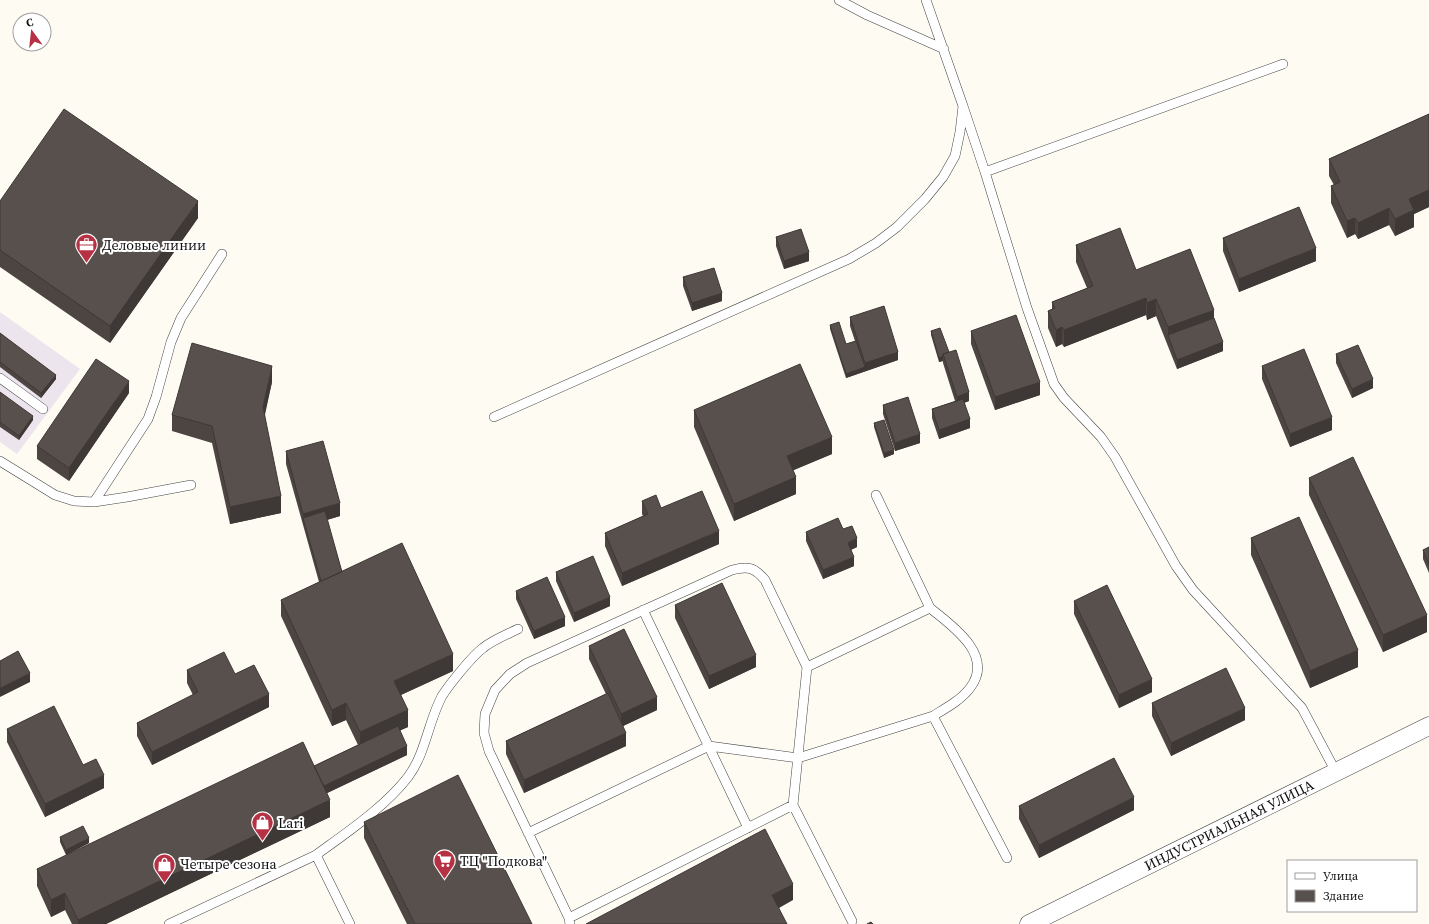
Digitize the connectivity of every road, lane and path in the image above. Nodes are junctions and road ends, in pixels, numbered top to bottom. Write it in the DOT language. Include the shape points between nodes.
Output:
graph roads {
  1 [pos="839,0"];
  2 [pos="926,0"];
  3 [pos="944,49"];
  4 [pos="1283,64"];
  5 [pos="963,106"];
  6 [pos="985,172"];
  7 [pos="222,254"];
  8 [pos="0,378"];
  9 [pos="43,409"];
  10 [pos="494,417"];
  11 [pos="0,461"];
  12 [pos="191,485"];
  13 [pos="876,495"];
  14 [pos="94,502"];
  15 [pos="930,608"];
  16 [pos="643,610"];
  17 [pos="518,629"];
  18 [pos="807,667"];
  19 [pos="933,716"];
  20 [pos="1429,726"];
  21 [pos="709,746"];
  22 [pos="798,758"];
  23 [pos="1336,772"];
  24 [pos="793,806"];
  25 [pos="748,828"];
  26 [pos="528,833"];
  27 [pos="316,855"];
  28 [pos="1007,858"];
  29 [pos="569,921"];
  30 [pos="852,921"];
  31 [pos="169,924"];
  32 [pos="350,924"];
  33 [pos="1028,924"];
  1 -- 3 [label="lane"];
  2 -- 3 [label="lane"];
  3 -- 5 [label="lane"];
  4 -- 6 [label="lane"];
  5 -- 6 [label="lane"];
  5 -- 10 [label="lane" via="955,156 943,176 925,200 897,227 876,242 849,259"];
  6 -- 23 [label="lane" via="1027,308 1054,384 1115,457 1176,566 1193,590 1302,708"];
  7 -- 14 [label="lane" via="181,318 171,342 148,419"];
  8 -- 9 [label="lane"];
  11 -- 14 [label="lane" via="55,495 74,501"];
  12 -- 14 [label="lane"];
  13 -- 15 [label="lane"];
  15 -- 18 [label="lane"];
  15 -- 19 [label="lane" via="956,628 969,642 976,657 978,670 976,680 969,690"];
  16 -- 18 [label="lane" via="732,570 744,567 758,571 765,580"];
  16 -- 21 [label="lane"];
  16 -- 26 [label="lane" via="527,663 510,674 495,690 485,714 484,733 489,751"];
  17 -- 27 [label="lane" via="482,649 452,682 442,697 420,754 408,777 393,794"];
  18 -- 22 [label="lane"];
  19 -- 22 [label="lane"];
  19 -- 28 [label="lane"];
  20 -- 23 [label="street, ИНДУСТРИАЛЬНАЯ УЛИЦА"];
  21 -- 22 [label="lane"];
  21 -- 25 [label="lane"];
  21 -- 26 [label="lane"];
  22 -- 24 [label="lane"];
  23 -- 33 [label="street, ИНДУСТРИАЛЬНАЯ УЛИЦА"];
  24 -- 25 [label="lane"];
  24 -- 30 [label="lane"];
  25 -- 29 [label="lane"];
  26 -- 29 [label="lane"];
  27 -- 31 [label="lane"];
  27 -- 32 [label="lane"];
}
